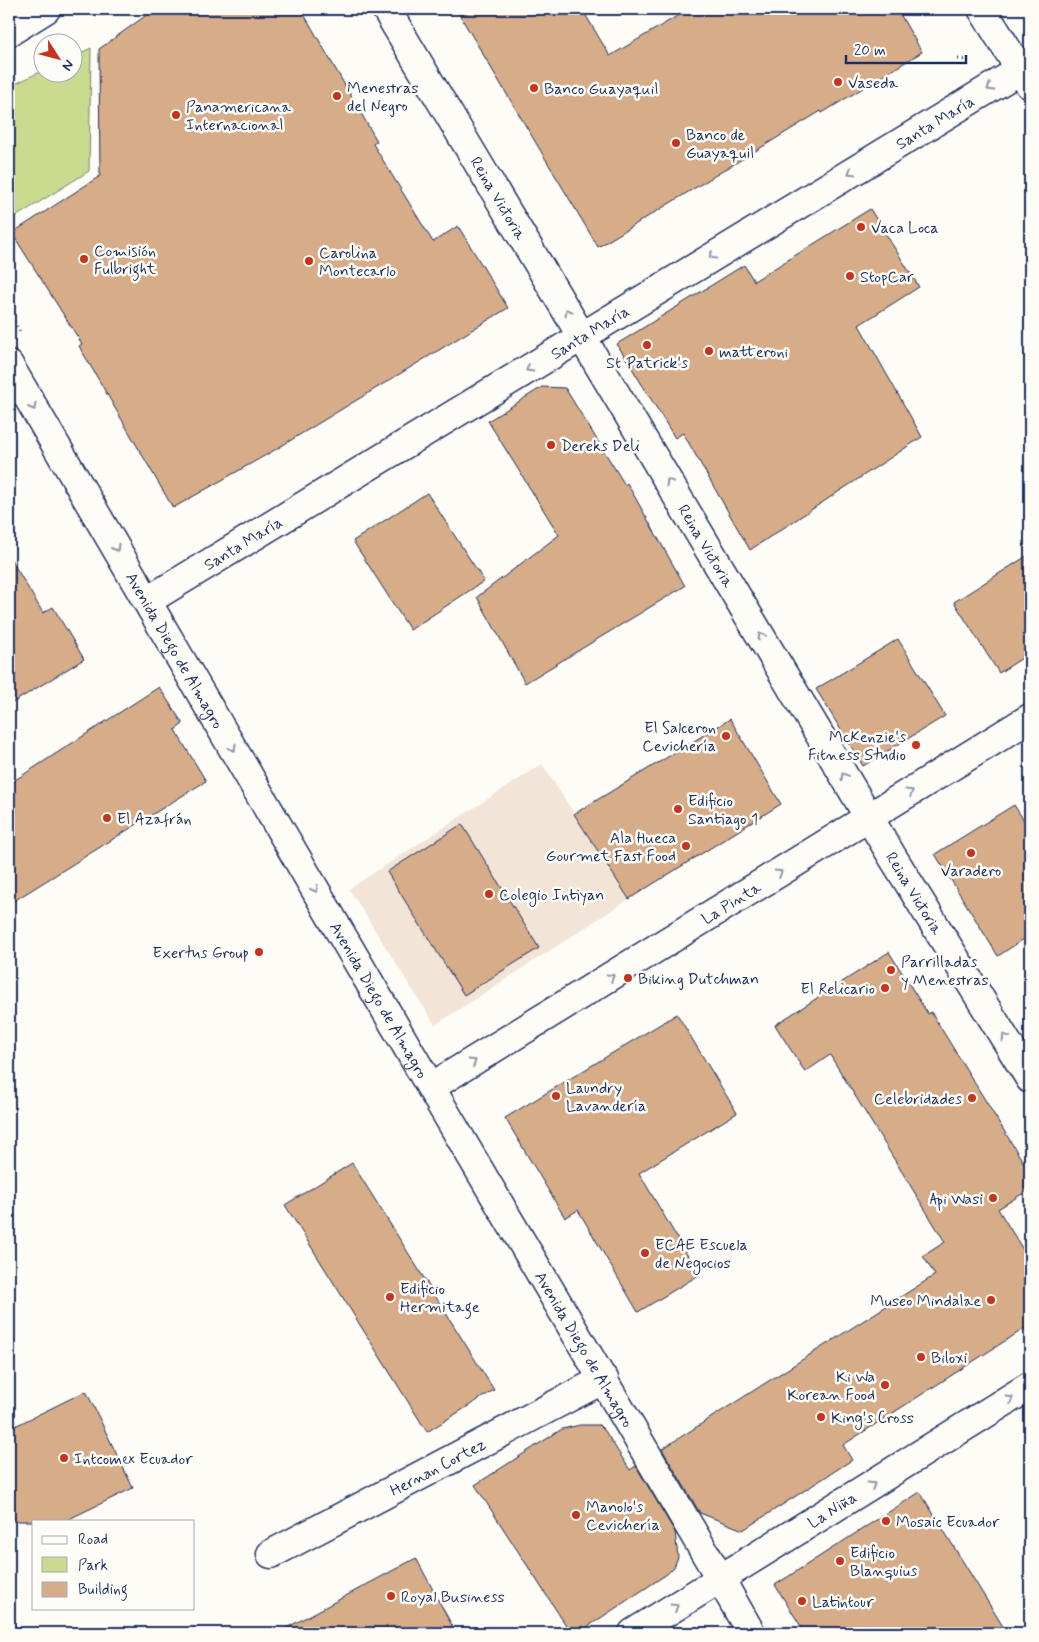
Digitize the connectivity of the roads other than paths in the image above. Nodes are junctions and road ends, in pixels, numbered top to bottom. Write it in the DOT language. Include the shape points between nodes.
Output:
graph roads {
  1 [pos="46,9"];
  2 [pos="386,9"];
  3 [pos="982,9"];
  4 [pos="9,32"];
  5 [pos="1027,72"];
  6 [pos="582,336"];
  7 [pos="9,365"];
  8 [pos="147,601"];
  9 [pos="1030,718"];
  10 [pos="869,818"];
  11 [pos="1030,1079"];
  12 [pos="431,1087"];
  13 [pos="604,1379"];
  14 [pos="1030,1386"];
  15 [pos="271,1554"];
  16 [pos="721,1580"];
  17 [pos="633,1633"];
  18 [pos="751,1633"];
  1 -- 4 [label="street"];
  6 -- 2 [label="street, Reina Victoria, one-way"];
  3 -- 5 [label="street"];
  5 -- 6 [label="street, Santa María, one-way"];
  6 -- 8 [label="street, Santa María, one-way"];
  10 -- 6 [label="street, Reina Victoria, one-way"];
  7 -- 8 [label="street, Avenida Diego de Almagro, one-way"];
  8 -- 12 [label="street, Avenida Diego de Almagro, one-way"];
  10 -- 9 [label="street, La Pinta, one-way"];
  11 -- 10 [label="street, Reina Victoria, one-way"];
  12 -- 10 [label="street, La Pinta, one-way"];
  12 -- 13 [label="street, Avenida Diego de Almagro"];
  13 -- 15 [label="street, Hernan Cortez"];
  13 -- 16 [label="street, Avenida Diego de Almagro"];
  16 -- 14 [label="street, La Niña, one-way"];
  17 -- 16 [label="street, La Niña, one-way"];
  16 -- 18 [label="street, Avenida Diego de Almagro"];
}
